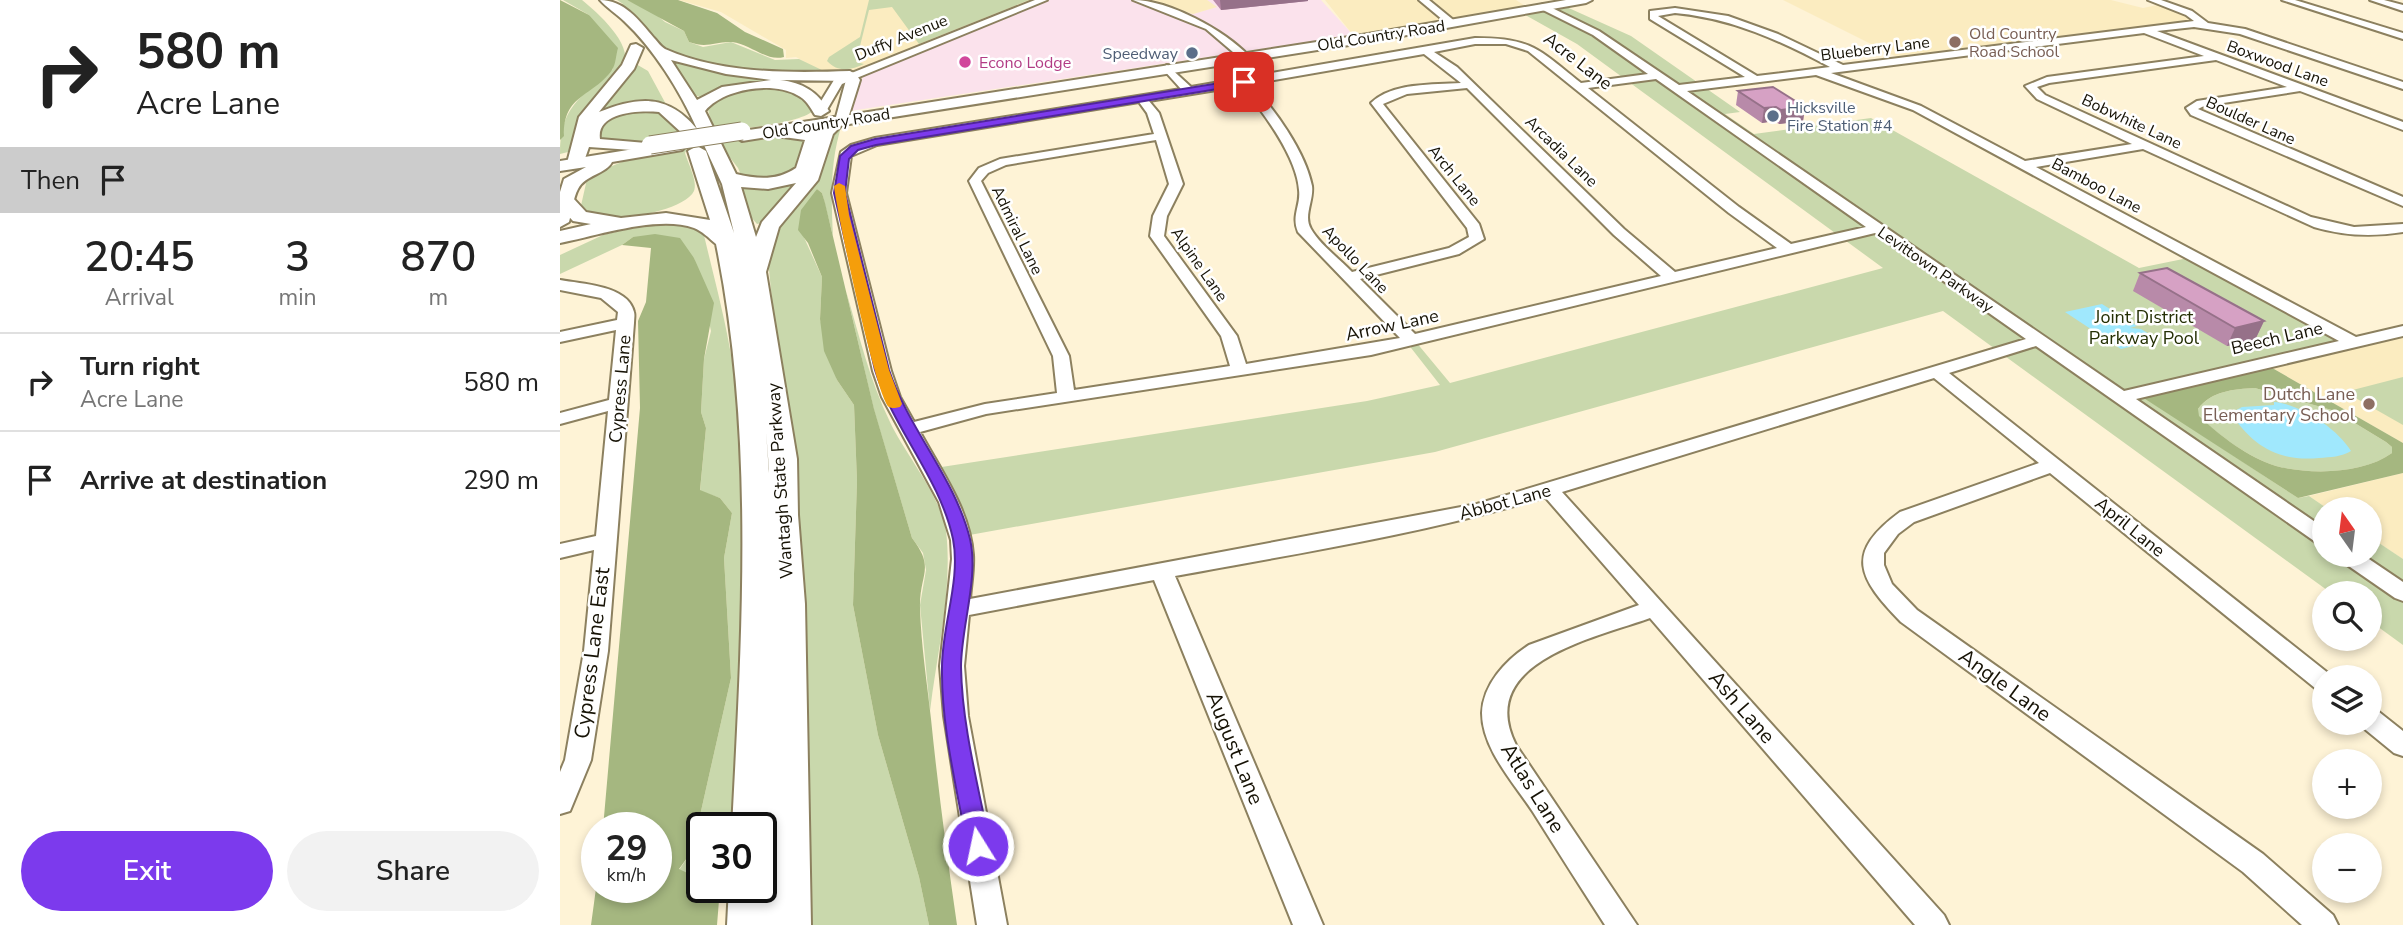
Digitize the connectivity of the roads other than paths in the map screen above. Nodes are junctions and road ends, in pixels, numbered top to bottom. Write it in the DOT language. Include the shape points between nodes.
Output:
graph roads {
  1 [pos="590,0"];
  2 [pos="606,0"];
  3 [pos="1043,0"];
  4 [pos="1137,0"];
  5 [pos="1423,0"];
  6 [pos="1586,0"];
  7 [pos="2157,0"];
  8 [pos="2286,0"];
  9 [pos="2374,0"];
  10 [pos="2403,8"];
  11 [pos="1555,10"];
  12 [pos="1510,13"];
  13 [pos="1452,23"];
  14 [pos="2205,25"];
  15 [pos="2143,30"];
  16 [pos="2400,34"];
  17 [pos="636,48"];
  18 [pos="655,50"];
  19 [pos="1425,50"];
  20 [pos="1244,56"];
  21 [pos="2217,57"];
  22 [pos="1167,68"];
  23 [pos="1842,68"];
  24 [pos="1818,71"];
  25 [pos="850,76"];
  26 [pos="1658,76"];
  27 [pos="1755,79"];
  28 [pos="1244,82"];
  29 [pos="1469,85"];
  30 [pos="785,86"];
  31 [pos="1579,86"];
  32 [pos="2403,86"];
  33 [pos="2301,88"];
  34 [pos="1677,89"];
  35 [pos="1189,91"];
  36 [pos="1142,99"];
  37 [pos="697,111"];
  38 [pos="818,115"];
  39 [pos="840,118"];
  40 [pos="2403,126"];
  41 [pos="689,130"];
  42 [pos="775,131"];
  43 [pos="742,134"];
  44 [pos="1161,136"];
  45 [pos="2145,145"];
  46 [pos="645,149"];
  47 [pos="568,161"];
  48 [pos="2022,165"];
  49 [pos="718,178"];
  50 [pos="2403,202"];
  51 [pos="565,203"];
  52 [pos="628,223"];
  53 [pos="1877,228"];
  54 [pos="2403,228"];
  55 [pos="560,235"];
  56 [pos="726,241"];
  57 [pos="1790,250"];
  58 [pos="560,251"];
  59 [pos="756,275"];
  60 [pos="1349,277"];
  61 [pos="1674,278"];
  62 [pos="560,285"];
  63 [pos="626,323"];
  64 [pos="2403,331"];
  65 [pos="560,337"];
  66 [pos="1412,341"];
  67 [pos="2039,341"];
  68 [pos="2353,342"];
  69 [pos="1240,371"];
  70 [pos="1936,372"];
  71 [pos="1066,397"];
  72 [pos="2121,397"];
  73 [pos="618,403"];
  74 [pos="560,419"];
  75 [pos="909,429"];
  76 [pos="2053,465"];
  77 [pos="1550,489"];
  78 [pos="2312,530"];
  79 [pos="605,541"];
  80 [pos="560,551"];
  81 [pos="2365,567"];
  82 [pos="1162,572"];
  83 [pos="2403,593"];
  84 [pos="1654,608"];
  85 [pos="957,609"];
  86 [pos="2312,672"];
  87 [pos="2382,729"];
  88 [pos="2403,746"];
  89 [pos="560,803"];
  90 [pos="752,812"];
  91 [pos="750,903"];
  92 [pos="749,925"];
  93 [pos="789,925"];
  94 [pos="992,925"];
  95 [pos="1308,925"];
  96 [pos="1622,925"];
  97 [pos="1934,925"];
  98 [pos="2323,925"];
  1 -- 17 [label="highway, Wantagh State Parkway"];
  2 -- 18 [label="highway, Wantagh State Parkway" via="629,18"];
  3 -- 25 [label="street, Duffy Avenue"];
  4 -- 20 [label="street" via="1209,27"];
  5 -- 13 [label="street"];
  6 -- 11 [label="main road, Old Country Road"];
  7 -- 14 [label="street"];
  8 -- 16 [label="street"];
  9 -- 10 [label="street"];
  11 -- 12 [label="main road"];
  11 -- 12 [label="main road, Old Country Road"];
  11 -- 26 [label="street, Levittown Parkway"];
  12 -- 13 [label="main road, Old Country Road"];
  13 -- 20 [label="main road, Old Country Road"];
  14 -- 15 [label="street, Blueberry Lane"];
  14 -- 32 [label="street, Blueberry Lane" via="2242,31"];
  15 -- 21 [label="street, Boxwood Lane"];
  15 -- 23 [label="street, Blueberry Lane"];
  17 -- 41 [label="highway, Wantagh State Parkway"];
  17 -- 47 [label="highway" via="620,79 587,117"];
  18 -- 25 [label="highway" via="701,66 802,77"];
  18 -- 37 [label="highway, Wantagh State Parkway"];
  19 -- 28 [label="street, Acre Lane"];
  19 -- 29 [label="street, Arcadia Lane"];
  19 -- 31 [label="street, Acre Lane" via="1484,40 1517,43 1532,49"];
  20 -- 22 [label="main road, Old Country Road"];
  21 -- 33 [label="street, Boxwood Lane"];
  21 -- 45 [label="street, Bobwhite Lane" via="2030,86 2041,97"];
  22 -- 35 [label="street"];
  22 -- 39 [label="main road, Old Country Road"];
  23 -- 24 [label="street, Blueberry Lane"];
  23 -- 27 [label="street" via="1725,7 1689,4 1653,13"];
  24 -- 27 [label="street, Blueberry Lane"];
  24 -- 48 [label="street, Bamboo Lane" via="1917,108"];
  25 -- 30 [label="highway"];
  25 -- 38 [label="street, Duffy Avenue" via="838,82"];
  25 -- 39 [label="main road, Duffy Avenue" via="853,80"];
  26 -- 31 [label="street"];
  26 -- 34 [label="street, Levittown Parkway"];
  27 -- 34 [label="street, Blueberry Lane"];
  28 -- 35 [label="street, Acre Lane"];
  28 -- 60 [label="street, Apollo Lane" via="1262,103 1302,173 1306,190 1301,225"];
  29 -- 60 [label="street, Arch Lane" via="1401,93 1377,103 1474,227 1476,239 1454,251"];
  29 -- 61 [label="street, Arcadia Lane" via="1619,232"];
  30 -- 37 [label="highway" via="728,90 708,97"];
  30 -- 38 [label="highway" via="809,96"];
  31 -- 57 [label="street, Acre Lane"];
  33 -- 40 [label="street, Boxwood Lane"];
  33 -- 50 [label="street, Boulder Lane" via="2192,108 2209,120"];
  34 -- 53 [label="street, Levittown Parkway"];
  35 -- 36 [label="street, Acre Lane"];
  36 -- 44 [label="street, Alpine Lane"];
  36 -- 75 [label="street, Acre Lane" via="875,142 845,155 839,178 843,215 882,370"];
  37 -- 49 [label="highway, Wantagh State Parkway"];
  38 -- 39 [label="main road, Old Country Road"];
  38 -- 43 [label="main road, Old Country Road"];
  39 -- 42 [label="main road, Old Country Road"];
  39 -- 59 [label="highway" via="825,132 808,180 769,226"];
  41 -- 46 [label="highway" via="657,107 624,109 594,123 590,138 595,144"];
  41 -- 49 [label="highway, Wantagh State Parkway"];
  42 -- 43 [label="main road, Old Country Road"];
  42 -- 49 [label="highway" via="815,138 804,171 770,183"];
  43 -- 46 [label="main road, Old Country Road, bridge"];
  44 -- 69 [label="street, Alpine Lane" via="1175,184 1158,220 1157,236 1229,336"];
  44 -- 71 [label="street, Admiral Lane" via="1004,162 976,177 1061,356"];
  45 -- 48 [label="street"];
  45 -- 54 [label="street, Bobwhite Lane" via="2329,228 2362,234"];
  46 -- 47 [label="main road, Old Country Road"];
  46 -- 51 [label="main road" via="599,165"];
  47 -- 51 [label="main road"];
  48 -- 68 [label="street, Bamboo Lane"];
  49 -- 52 [label="highway" via="691,201"];
  49 -- 56 [label="highway, Wantagh State Parkway"];
  49 -- 59 [label="highway, Wantagh State Parkway"];
  51 -- 52 [label="highway" via="580,217"];
  52 -- 55 [label="highway"];
  52 -- 56 [label="highway" via="691,221"];
  52 -- 58 [label="highway"];
  53 -- 57 [label="street, Arrow Lane"];
  53 -- 67 [label="street, Levittown Parkway"];
  56 -- 90 [label="highway, Wantagh State Parkway" via="754,439 758,595"];
  57 -- 61 [label="street, Arrow Lane"];
  59 -- 93 [label="highway, Wantagh State Parkway" via="783,459 789,604"];
  60 -- 66 [label="street, Apollo Lane"];
  61 -- 66 [label="street, Arrow Lane"];
  62 -- 63 [label="street, Cypress Lane" via="619,301"];
  63 -- 65 [label="street"];
  63 -- 73 [label="street, Cypress Lane"];
  64 -- 68 [label="street, Beech Lane"];
  66 -- 69 [label="street, Arrow Lane"];
  67 -- 70 [label="street, Abbot Lane"];
  67 -- 72 [label="street, Levittown Parkway"];
  68 -- 72 [label="street, Beech Lane"];
  69 -- 71 [label="street, Arrow Lane"];
  70 -- 76 [label="street, April Lane"];
  70 -- 77 [label="street, Abbot Lane"];
  71 -- 75 [label="street, Arrow Lane" via="985,409"];
  72 -- 78 [label="street, Levittown Parkway"];
  73 -- 74 [label="street"];
  73 -- 79 [label="street, Cypress Lane"];
  75 -- 85 [label="street, Acre Lane" via="957,520 963,559"];
  76 -- 86 [label="street, April Lane"];
  76 -- 98 [label="street, Angle Lane" via="1907,517 1886,531 1872,557 1882,587 1909,616 2253,863"];
  77 -- 82 [label="street, Abbot Lane" via="1418,524"];
  77 -- 84 [label="street, Ash Lane"];
  79 -- 80 [label="street"];
  79 -- 89 [label="street, Cypress Lane East" via="596,651 581,744"];
  81 -- 83 [label="street"];
  82 -- 85 [label="street, Abbot Lane"];
  82 -- 95 [label="street, August Lane"];
  84 -- 96 [label="street, Atlas Lane" via="1522,660 1508,673 1495,709 1496,726 1511,757"];
  84 -- 97 [label="street, Ash Lane"];
  85 -- 94 [label="street, Acre Lane" via="951,666 956,716"];
  87 -- 88 [label="street"];
  91 -- 92 [label="highway"];
}
